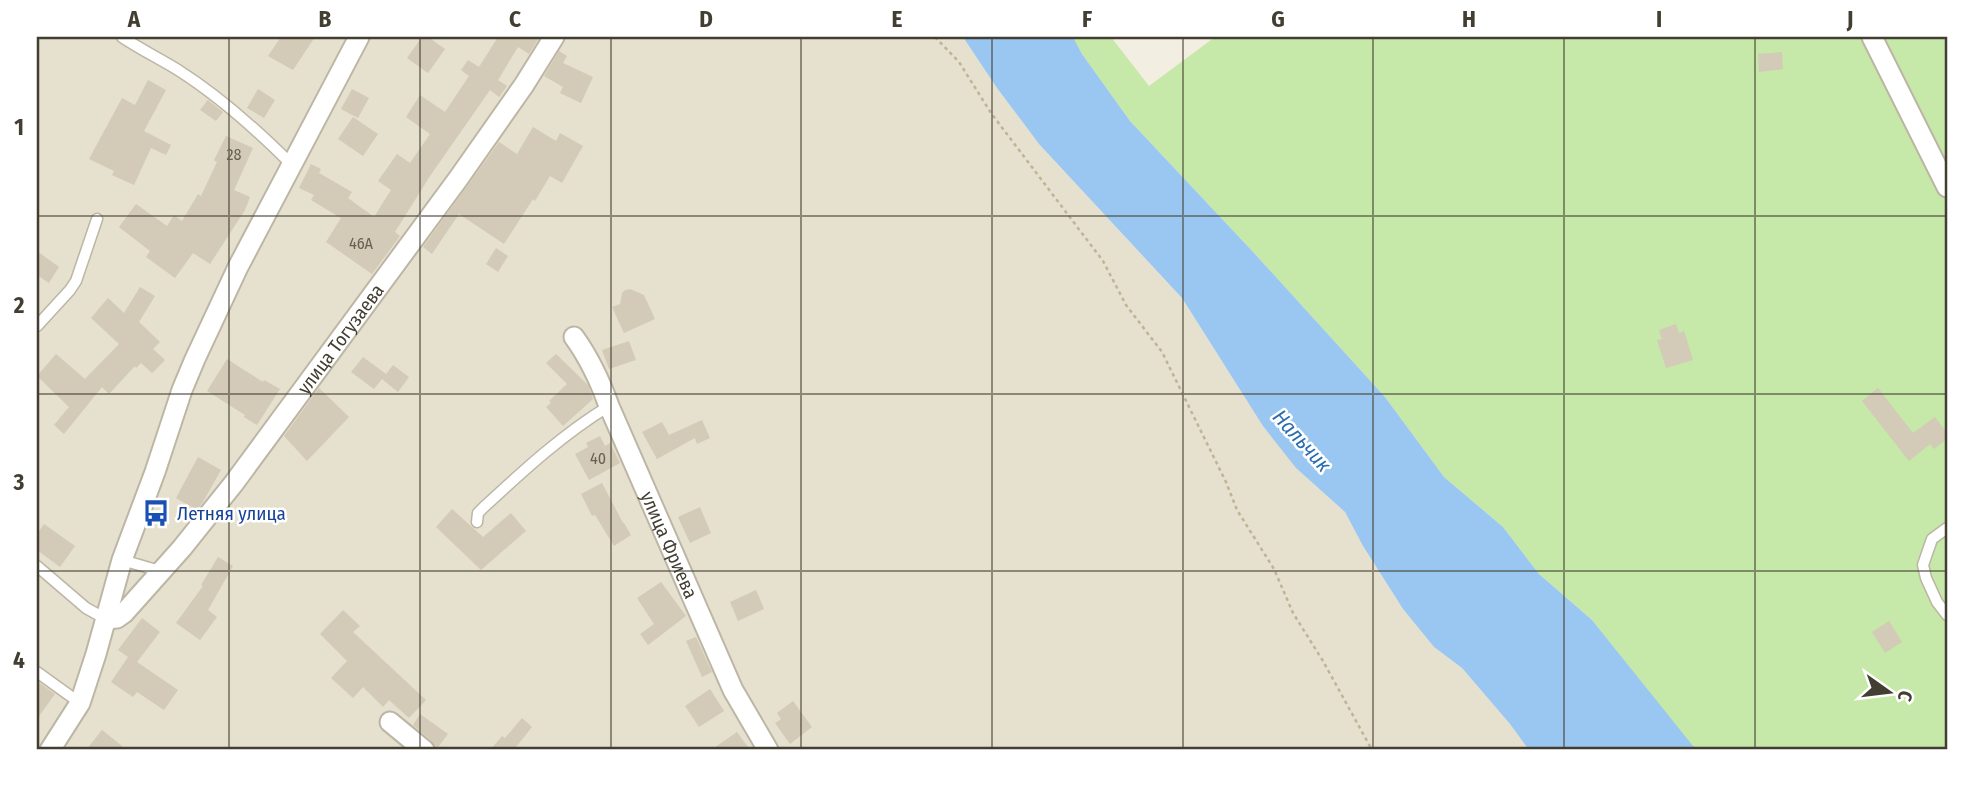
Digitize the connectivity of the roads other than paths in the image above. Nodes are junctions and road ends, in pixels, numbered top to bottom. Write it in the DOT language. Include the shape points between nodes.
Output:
graph roads {
  1 [pos="122,37"];
  2 [pos="359,37"];
  3 [pos="554,37"];
  4 [pos="1872,37"];
  5 [pos="291,164"];
  6 [pos="1947,187"];
  7 [pos="97,219"];
  8 [pos="37,326"];
  9 [pos="574,337"];
  10 [pos="610,406"];
  11 [pos="477,522"];
  12 [pos="1947,527"];
  13 [pos="121,560"];
  14 [pos="37,566"];
  15 [pos="161,572"];
  16 [pos="1947,615"];
  17 [pos="106,620"];
  18 [pos="37,672"];
  19 [pos="80,703"];
  20 [pos="390,722"];
  21 [pos="50,750"];
  22 [pos="424,750"];
  23 [pos="768,750"];
  1 -- 5 [label="lane" via="180,71 266,138"];
  2 -- 5 [label="street"];
  3 -- 15 [label="street, улица Тогузаева" via="458,179 234,482"];
  4 -- 6 [label="street"];
  5 -- 13 [label="street" via="195,359"];
  7 -- 8 [label="lane" via="76,281"];
  9 -- 10 [label="street, улица Фриева" via="590,359"];
  10 -- 11 [label="lane" via="539,457 478,513"];
  10 -- 23 [label="street, улица Фриева" via="733,690"];
  12 -- 16 [label="lane" via="1932,539 1923,565"];
  13 -- 15 [label="lane"];
  13 -- 17 [label="street"];
  14 -- 17 [label="lane"];
  15 -- 17 [label="street, улица Тогузаева" via="124,613"];
  17 -- 19 [label="street"];
  18 -- 19 [label="lane"];
  19 -- 21 [label="street"];
  20 -- 22 [label="street"];
}
